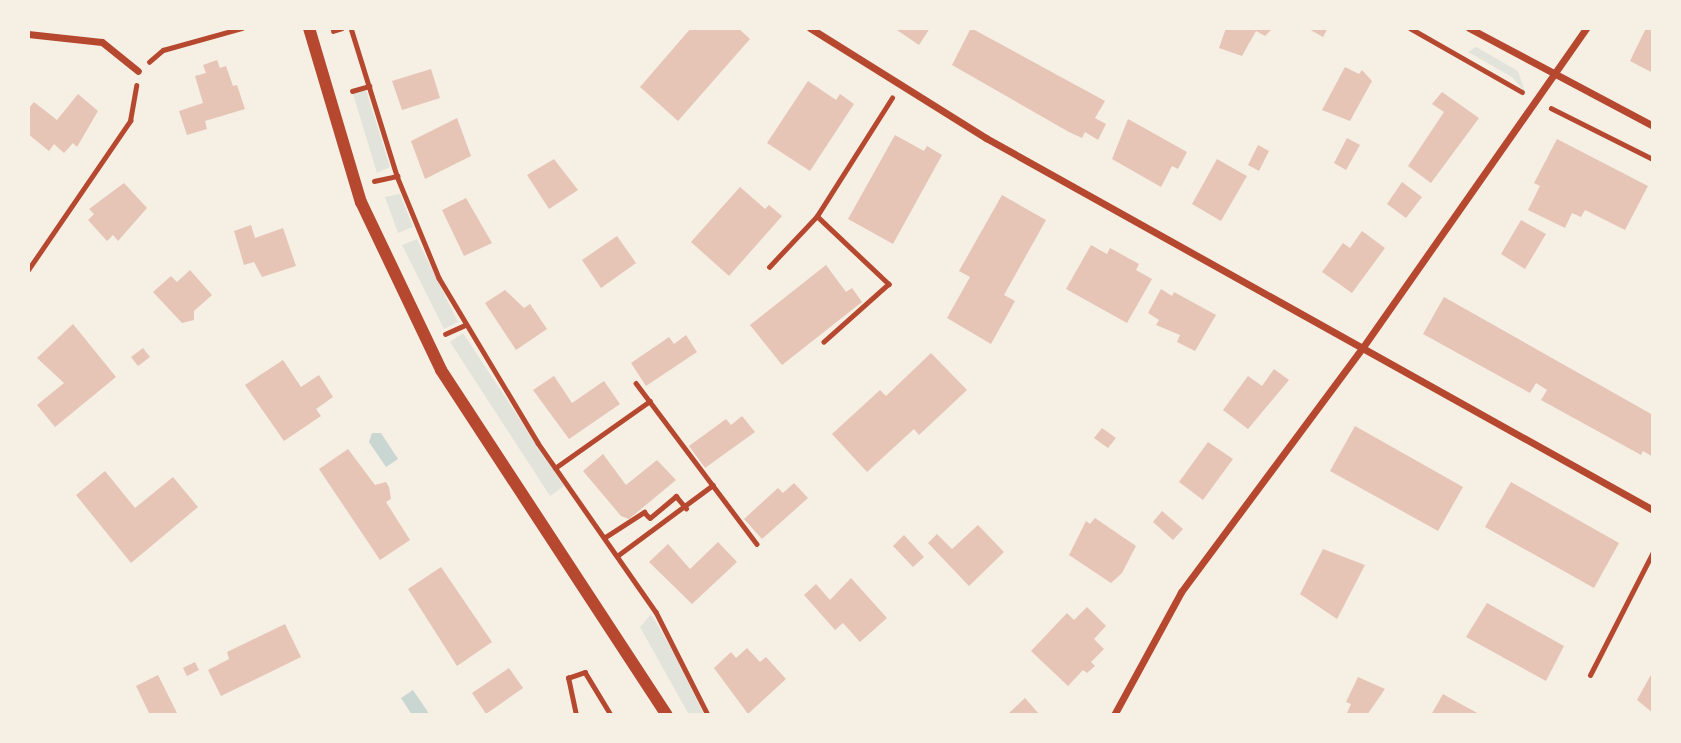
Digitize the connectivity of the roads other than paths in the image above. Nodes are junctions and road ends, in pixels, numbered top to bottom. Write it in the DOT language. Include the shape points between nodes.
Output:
graph roads {
  1 [pos="309,28"];
  2 [pos="810,28"];
  3 [pos="1469,28"];
  4 [pos="1586,28"];
  5 [pos="28,34"];
  6 [pos="138,71"];
  7 [pos="1554,74"];
  8 [pos="1653,126"];
  9 [pos="1363,347"];
  10 [pos="1653,510"];
  11 [pos="1653,552"];
  12 [pos="1590,675"];
  13 [pos="667,715"];
  14 [pos="1114,715"];
  1 -- 13 [label="street" via="361,202 441,370"];
  2 -- 9 [label="street" via="1043,171"];
  3 -- 7 [label="street"];
  4 -- 7 [label="street"];
  5 -- 6 [label="street" via="102,42"];
  7 -- 8 [label="street"];
  7 -- 9 [label="street"];
  9 -- 10 [label="street"];
  9 -- 14 [label="street" via="1181,592"];
  11 -- 12 [label="lane"];
}
